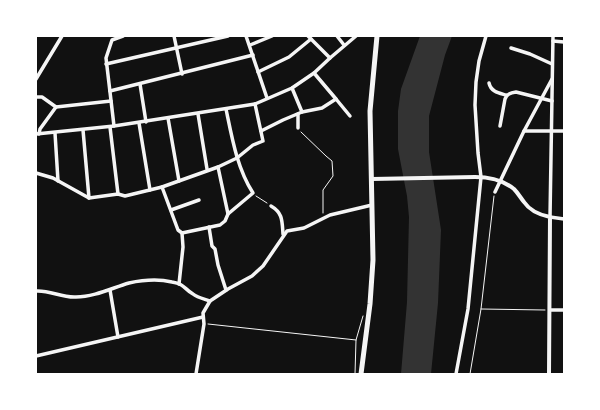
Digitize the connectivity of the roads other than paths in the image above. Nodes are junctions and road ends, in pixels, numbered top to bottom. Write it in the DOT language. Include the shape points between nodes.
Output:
graph roads {
  1 [pos="62,36"];
  2 [pos="123,36"];
  3 [pos="174,36"];
  4 [pos="228,36"];
  5 [pos="246,36"];
  6 [pos="272,36"];
  7 [pos="308,36"];
  8 [pos="337,36"];
  9 [pos="356,36"];
  10 [pos="377,36"];
  11 [pos="486,36"];
  12 [pos="553,36"];
  13 [pos="312,39"];
  14 [pos="553,42"];
  15 [pos="564,42"];
  16 [pos="250,45"];
  17 [pos="344,45"];
  18 [pos="177,48"];
  19 [pos="512,48"];
  20 [pos="253,56"];
  21 [pos="330,58"];
  22 [pos="106,64"];
  23 [pos="552,64"];
  24 [pos="258,72"];
  25 [pos="314,73"];
  26 [pos="182,74"];
  27 [pos="552,78"];
  28 [pos="36,79"];
  29 [pos="489,83"];
  30 [pos="140,84"];
  31 [pos="292,88"];
  32 [pos="110,91"];
  33 [pos="506,95"];
  34 [pos="36,97"];
  35 [pos="267,98"];
  36 [pos="542,98"];
  37 [pos="336,99"];
  38 [pos="111,101"];
  39 [pos="552,101"];
  40 [pos="256,104"];
  41 [pos="56,107"];
  42 [pos="226,108"];
  43 [pos="300,113"];
  44 [pos="198,114"];
  45 [pos="350,116"];
  46 [pos="168,118"];
  47 [pos="146,122"];
  48 [pos="138,123"];
  49 [pos="500,126"];
  50 [pos="112,127"];
  51 [pos="298,128"];
  52 [pos="83,130"];
  53 [pos="261,131"];
  54 [pos="524,131"];
  55 [pos="552,131"];
  56 [pos="564,131"];
  57 [pos="55,133"];
  58 [pos="38,134"];
  59 [pos="238,157"];
  60 [pos="218,166"];
  61 [pos="207,169"];
  62 [pos="36,173"];
  63 [pos="481,177"];
  64 [pos="372,178"];
  65 [pos="58,181"];
  66 [pos="179,181"];
  67 [pos="162,187"];
  68 [pos="150,190"];
  69 [pos="495,192"];
  70 [pos="118,194"];
  71 [pos="89,198"];
  72 [pos="199,200"];
  73 [pos="372,205"];
  74 [pos="270,206"];
  75 [pos="171,210"];
  76 [pos="228,214"];
  77 [pos="550,218"];
  78 [pos="564,219"];
  79 [pos="209,227"];
  80 [pos="182,233"];
  81 [pos="283,234"];
  82 [pos="179,284"];
  83 [pos="110,290"];
  84 [pos="226,290"];
  85 [pos="36,291"];
  86 [pos="210,301"];
  87 [pos="550,310"];
  88 [pos="564,310"];
  89 [pos="203,317"];
  90 [pos="118,337"];
  91 [pos="36,356"];
  92 [pos="196,374"];
  93 [pos="361,374"];
  94 [pos="456,374"];
  95 [pos="548,374"];
  1 -- 28 [label="street"];
  2 -- 22 [label="street" via="112,40"];
  3 -- 18 [label="street"];
  4 -- 18 [label="street"];
  5 -- 16 [label="street"];
  6 -- 16 [label="street"];
  7 -- 13 [label="street"];
  8 -- 17 [label="street"];
  9 -- 17 [label="street"];
  10 -- 64 [label="main road" via="370,111"];
  11 -- 63 [label="street" via="476,82 475,105"];
  12 -- 14 [label="street"];
  13 -- 21 [label="street"];
  13 -- 24 [label="street" via="289,57"];
  14 -- 15 [label="street"];
  14 -- 23 [label="street"];
  16 -- 20 [label="street"];
  17 -- 21 [label="street"];
  18 -- 22 [label="street"];
  18 -- 26 [label="street"];
  19 -- 23 [label="street"];
  20 -- 24 [label="street"];
  20 -- 26 [label="street"];
  21 -- 25 [label="street"];
  22 -- 32 [label="street"];
  23 -- 27 [label="street"];
  24 -- 35 [label="street"];
  25 -- 31 [label="street"];
  25 -- 37 [label="street"];
  26 -- 30 [label="street"];
  27 -- 36 [label="street"];
  27 -- 39 [label="street"];
  29 -- 33 [label="street" via="493,90"];
  30 -- 32 [label="street"];
  30 -- 47 [label="street"];
  31 -- 35 [label="street"];
  31 -- 43 [label="street"];
  32 -- 38 [label="street"];
  33 -- 36 [label="street" via="516,92"];
  33 -- 49 [label="street"];
  34 -- 41 [label="street" via="42,97"];
  35 -- 40 [label="street"];
  36 -- 39 [label="street"];
  36 -- 54 [label="street"];
  37 -- 43 [label="street" via="322,108"];
  37 -- 45 [label="street"];
  38 -- 41 [label="street"];
  38 -- 50 [label="street"];
  39 -- 55 [label="street"];
  40 -- 42 [label="street"];
  40 -- 53 [label="street"];
  41 -- 58 [label="street"];
  42 -- 44 [label="street"];
  42 -- 59 [label="street"];
  43 -- 51 [label="street"];
  43 -- 53 [label="street"];
  44 -- 46 [label="street"];
  44 -- 61 [label="street"];
  46 -- 47 [label="street"];
  46 -- 66 [label="street"];
  47 -- 48 [label="street"];
  48 -- 50 [label="street"];
  48 -- 68 [label="street"];
  50 -- 52 [label="street"];
  50 -- 70 [label="street"];
  52 -- 57 [label="street"];
  52 -- 71 [label="street"];
  53 -- 59 [label="street" via="263,141 253,145"];
  54 -- 55 [label="street"];
  54 -- 69 [label="street"];
  55 -- 56 [label="street"];
  55 -- 77 [label="street"];
  57 -- 58 [label="street"];
  57 -- 65 [label="street"];
  59 -- 60 [label="street"];
  59 -- 76 [label="street" via="246,182 253,193"];
  60 -- 61 [label="street"];
  60 -- 76 [label="street"];
  61 -- 66 [label="street"];
  62 -- 65 [label="street"];
  63 -- 64 [label="street"];
  63 -- 77 [label="street" via="506,184 531,210"];
  63 -- 94 [label="street" via="468,309"];
  64 -- 73 [label="main road"];
  65 -- 71 [label="street"];
  66 -- 67 [label="street"];
  67 -- 68 [label="street"];
  67 -- 75 [label="street"];
  68 -- 70 [label="street" via="125,196"];
  70 -- 71 [label="street"];
  72 -- 75 [label="street"];
  73 -- 81 [label="street" via="330,215 304,228"];
  73 -- 93 [label="main road" via="370,304"];
  74 -- 81 [label="street" via="281,215"];
  75 -- 80 [label="street" via="178,230"];
  76 -- 79 [label="street" via="220,225"];
  77 -- 78 [label="street"];
  77 -- 87 [label="street"];
  79 -- 80 [label="street"];
  79 -- 84 [label="street" via="212,246"];
  80 -- 82 [label="street"];
  81 -- 84 [label="street" via="263,266 252,276"];
  82 -- 83 [label="street" via="142,281"];
  82 -- 86 [label="street" via="192,294"];
  83 -- 85 [label="street" via="74,298"];
  83 -- 90 [label="street"];
  84 -- 86 [label="street"];
  86 -- 89 [label="street"];
  87 -- 88 [label="street"];
  87 -- 95 [label="street"];
  89 -- 90 [label="street"];
  89 -- 92 [label="street"];
  90 -- 91 [label="street"];
}
